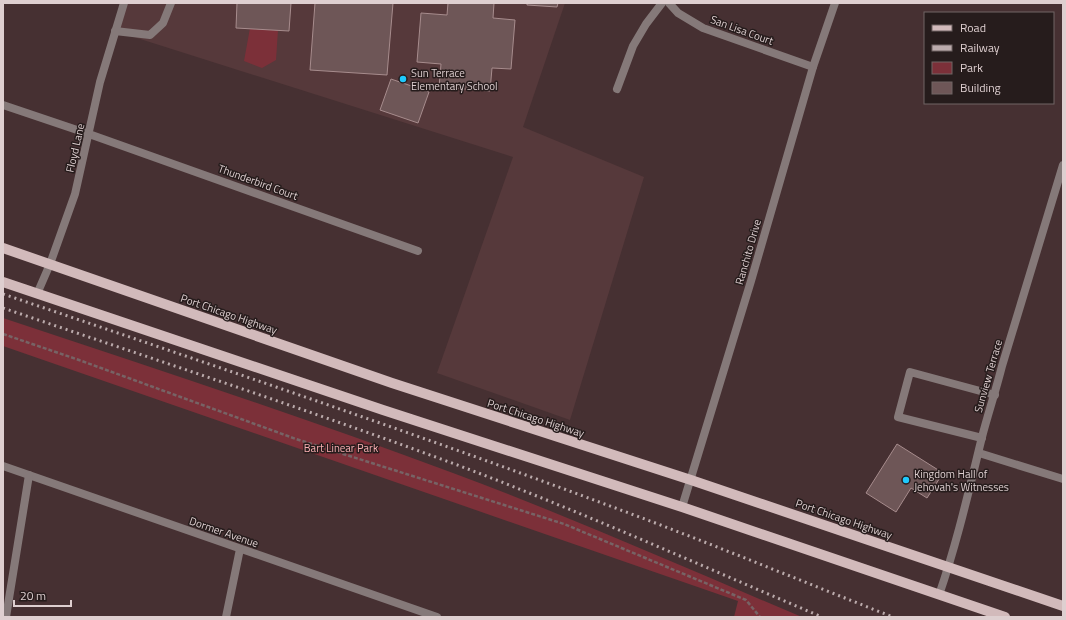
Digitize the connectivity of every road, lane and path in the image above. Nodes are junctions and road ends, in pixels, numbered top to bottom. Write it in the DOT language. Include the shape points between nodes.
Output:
graph roads {
  1 [pos="124,3"];
  2 [pos="171,3"];
  3 [pos="662,3"];
  4 [pos="669,3"];
  5 [pos="835,3"];
  6 [pos="115,31"];
  7 [pos="813,67"];
  8 [pos="617,89"];
  9 [pos="3,105"];
  10 [pos="89,134"];
  11 [pos="1063,165"];
  12 [pos="3,248"];
  13 [pos="418,251"];
  14 [pos="50,264"];
  15 [pos="3,282"];
  16 [pos="37,294"];
  17 [pos="3,334"];
  18 [pos="995,395"];
  19 [pos="982,438"];
  20 [pos="979,453"];
  21 [pos="3,466"];
  22 [pos="29,475"];
  23 [pos="1063,479"];
  24 [pos="690,480"];
  25 [pos="682,507"];
  26 [pos="240,549"];
  27 [pos="948,568"];
  28 [pos="939,595"];
  29 [pos="1063,606"];
  30 [pos="6,617"];
  31 [pos="226,617"];
  32 [pos="437,617"];
  33 [pos="760,617"];
  34 [pos="1005,617"];
  1 -- 6 [label="street, Floyd Lane"];
  2 -- 6 [label="street" via="164,23 150,35"];
  3 -- 8 [label="street" via="633,46"];
  4 -- 7 [label="street, San Lisa Court" via="678,13 703,28"];
  5 -- 7 [label="street, Ranchito Drive"];
  6 -- 10 [label="street, Floyd Lane" via="100,82"];
  7 -- 24 [label="street, Ranchito Drive"];
  9 -- 10 [label="street, Thunderbird Court"];
  10 -- 13 [label="street, Thunderbird Court"];
  10 -- 14 [label="street, Floyd Lane" via="75,194"];
  11 -- 18 [label="street, Sunview Terrace"];
  12 -- 14 [label="main road, Port Chicago Highway"];
  14 -- 16 [label="street, Floyd Lane"];
  14 -- 24 [label="main road, Port Chicago Highway" via="392,383"];
  15 -- 16 [label="main road"];
  16 -- 25 [label="main road"];
  17 -- 33 [label="path" via="296,439 564,524 746,600"];
  18 -- 19 [label="street, Sunview Terrace"];
  18 -- 19 [label="street" via="910,372 898,417"];
  19 -- 20 [label="street, Sunview Terrace"];
  20 -- 23 [label="street"];
  20 -- 27 [label="street, Sunview Terrace"];
  21 -- 22 [label="street, Dormer Avenue"];
  22 -- 26 [label="street, Dormer Avenue"];
  22 -- 30 [label="street"];
  24 -- 25 [label="street, Ranchito Drive"];
  24 -- 27 [label="main road, Port Chicago Highway"];
  25 -- 28 [label="main road"];
  26 -- 31 [label="street"];
  26 -- 32 [label="street, Dormer Avenue"];
  27 -- 28 [label="street, Sunview Terrace"];
  27 -- 29 [label="main road, Port Chicago Highway"];
  28 -- 34 [label="main road"];
}
